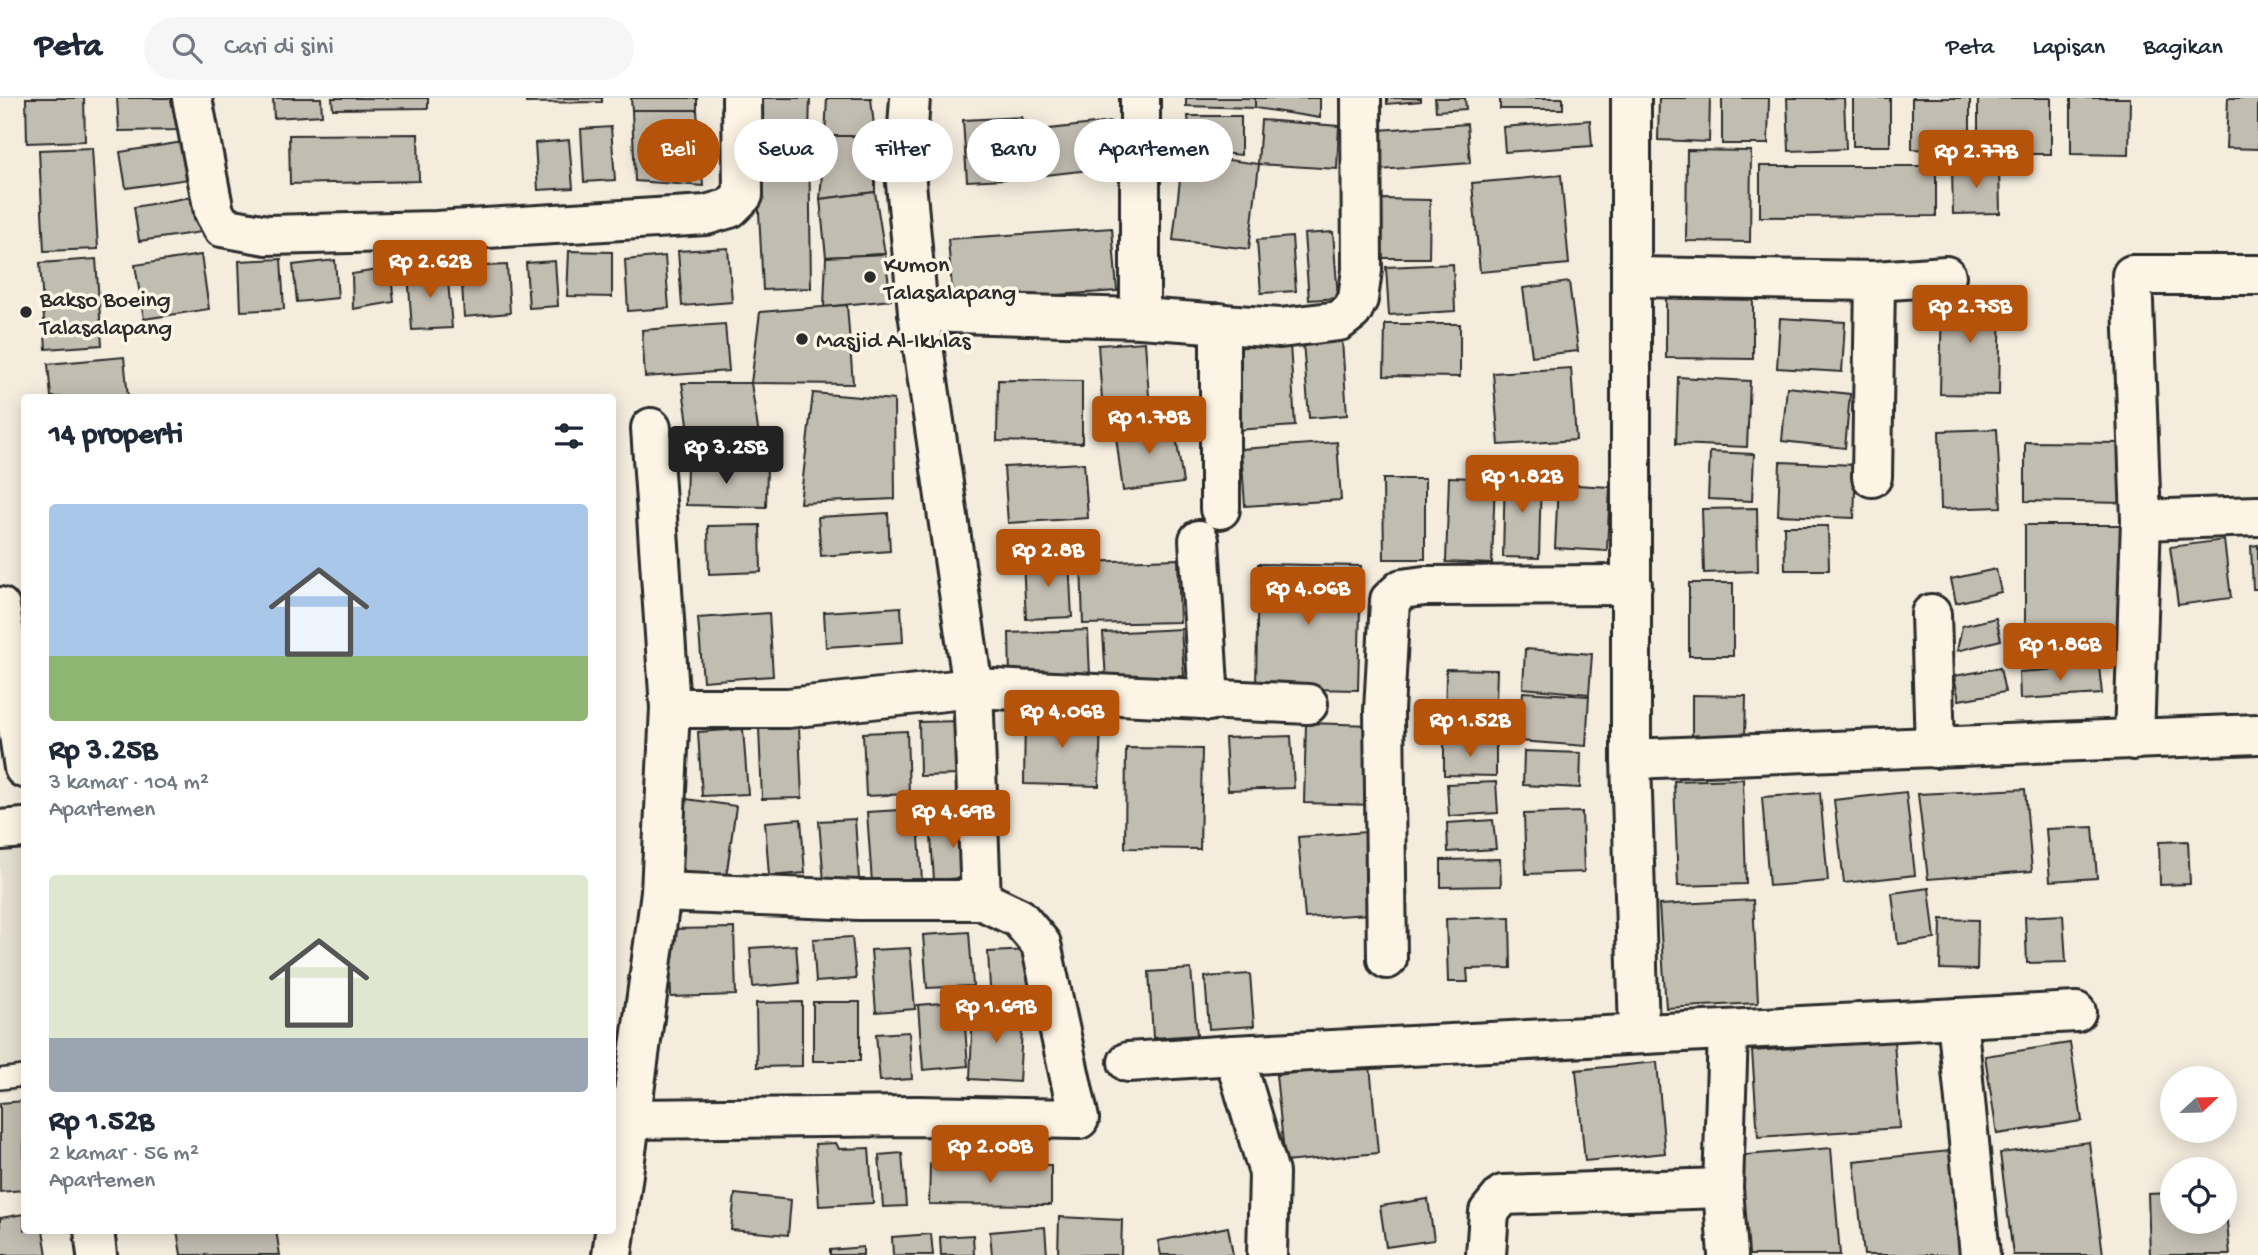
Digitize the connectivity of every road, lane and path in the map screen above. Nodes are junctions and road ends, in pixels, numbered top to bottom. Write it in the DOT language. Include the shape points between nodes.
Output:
graph roads {
  1 [pos="192,98"];
  2 [pos="742,98"];
  3 [pos="909,98"];
  4 [pos="1140,98"];
  5 [pos="1361,98"];
  6 [pos="1631,98"];
  7 [pos="2258,275"];
  8 [pos="1946,276"];
  9 [pos="1633,278"];
  10 [pos="1875,281"];
  11 [pos="918,312"];
  12 [pos="1140,318"];
  13 [pos="1220,323"];
  14 [pos="651,428"];
  15 [pos="1872,477"];
  16 [pos="1220,509"];
  17 [pos="2258,516"];
  18 [pos="2141,520"];
  19 [pos="1199,540"];
  20 [pos="1632,585"];
  21 [pos="0,607"];
  22 [pos="1931,614"];
  23 [pos="973,688"];
  24 [pos="1209,701"];
  25 [pos="1308,704"];
  26 [pos="670,708"];
  27 [pos="2258,734"];
  28 [pos="2134,740"];
  29 [pos="21,748"];
  30 [pos="1935,748"];
  31 [pos="1631,759"];
  32 [pos="21,828"];
  33 [pos="0,830"];
  34 [pos="661,892"];
  35 [pos="981,900"];
  36 [pos="1387,959"];
  37 [pos="2076,1013"];
  38 [pos="1957,1018"];
  39 [pos="1728,1031"];
  40 [pos="1639,1033"];
  41 [pos="1234,1055"];
  42 [pos="1128,1062"];
  43 [pos="21,1076"];
  44 [pos="0,1079"];
  45 [pos="633,1119"];
  46 [pos="1723,1188"];
  47 [pos="616,1229"];
  48 [pos="94,1234"];
  49 [pos="615,1234"];
  50 [pos="97,1255"];
  51 [pos="612,1255"];
  52 [pos="1267,1255"];
  53 [pos="1486,1255"];
  54 [pos="1728,1255"];
  55 [pos="1980,1255"];
  1 -- 2 [label="street" via="214,212 222,227 267,235 706,215 730,208 743,195"];
  3 -- 11 [label="street" via="905,172"];
  4 -- 12 [label="street"];
  5 -- 13 [label="street" via="1362,270 1352,311 1339,321 1280,328"];
  6 -- 9 [label="street"];
  7 -- 18 [label="street" via="2132,275"];
  8 -- 10 [label="street"];
  9 -- 10 [label="street"];
  9 -- 20 [label="street"];
  10 -- 15 [label="street"];
  11 -- 12 [label="street"];
  11 -- 23 [label="street"];
  12 -- 13 [label="street"];
  13 -- 16 [label="street"];
  14 -- 26 [label="street"];
  17 -- 18 [label="street"];
  18 -- 28 [label="street"];
  19 -- 24 [label="street"];
  20 -- 31 [label="street"];
  20 -- 36 [label="street" via="1424,586 1402,589 1390,600 1384,711"];
  21 -- 29 [label="street"];
  22 -- 30 [label="street"];
  23 -- 24 [label="street"];
  23 -- 26 [label="street" via="789,708"];
  23 -- 35 [label="street"];
  24 -- 25 [label="street"];
  26 -- 34 [label="street"];
  27 -- 28 [label="street"];
  28 -- 30 [label="street"];
  30 -- 31 [label="street"];
  31 -- 40 [label="street"];
  32 -- 33 [label="street"];
  34 -- 35 [label="street"];
  34 -- 45 [label="street"];
  35 -- 45 [label="street" via="1019,918 1041,944 1079,1119"];
  37 -- 38 [label="street"];
  38 -- 39 [label="street"];
  38 -- 55 [label="street"];
  39 -- 40 [label="street"];
  39 -- 46 [label="street"];
  40 -- 41 [label="street"];
  41 -- 42 [label="street"];
  41 -- 52 [label="street" via="1269,1173"];
  43 -- 44 [label="lane"];
  45 -- 47 [label="street"];
  46 -- 53 [label="street" via="1503,1195 1489,1212"];
  46 -- 54 [label="street"];
  48 -- 50 [label="street"];
  49 -- 51 [label="street"];
}
